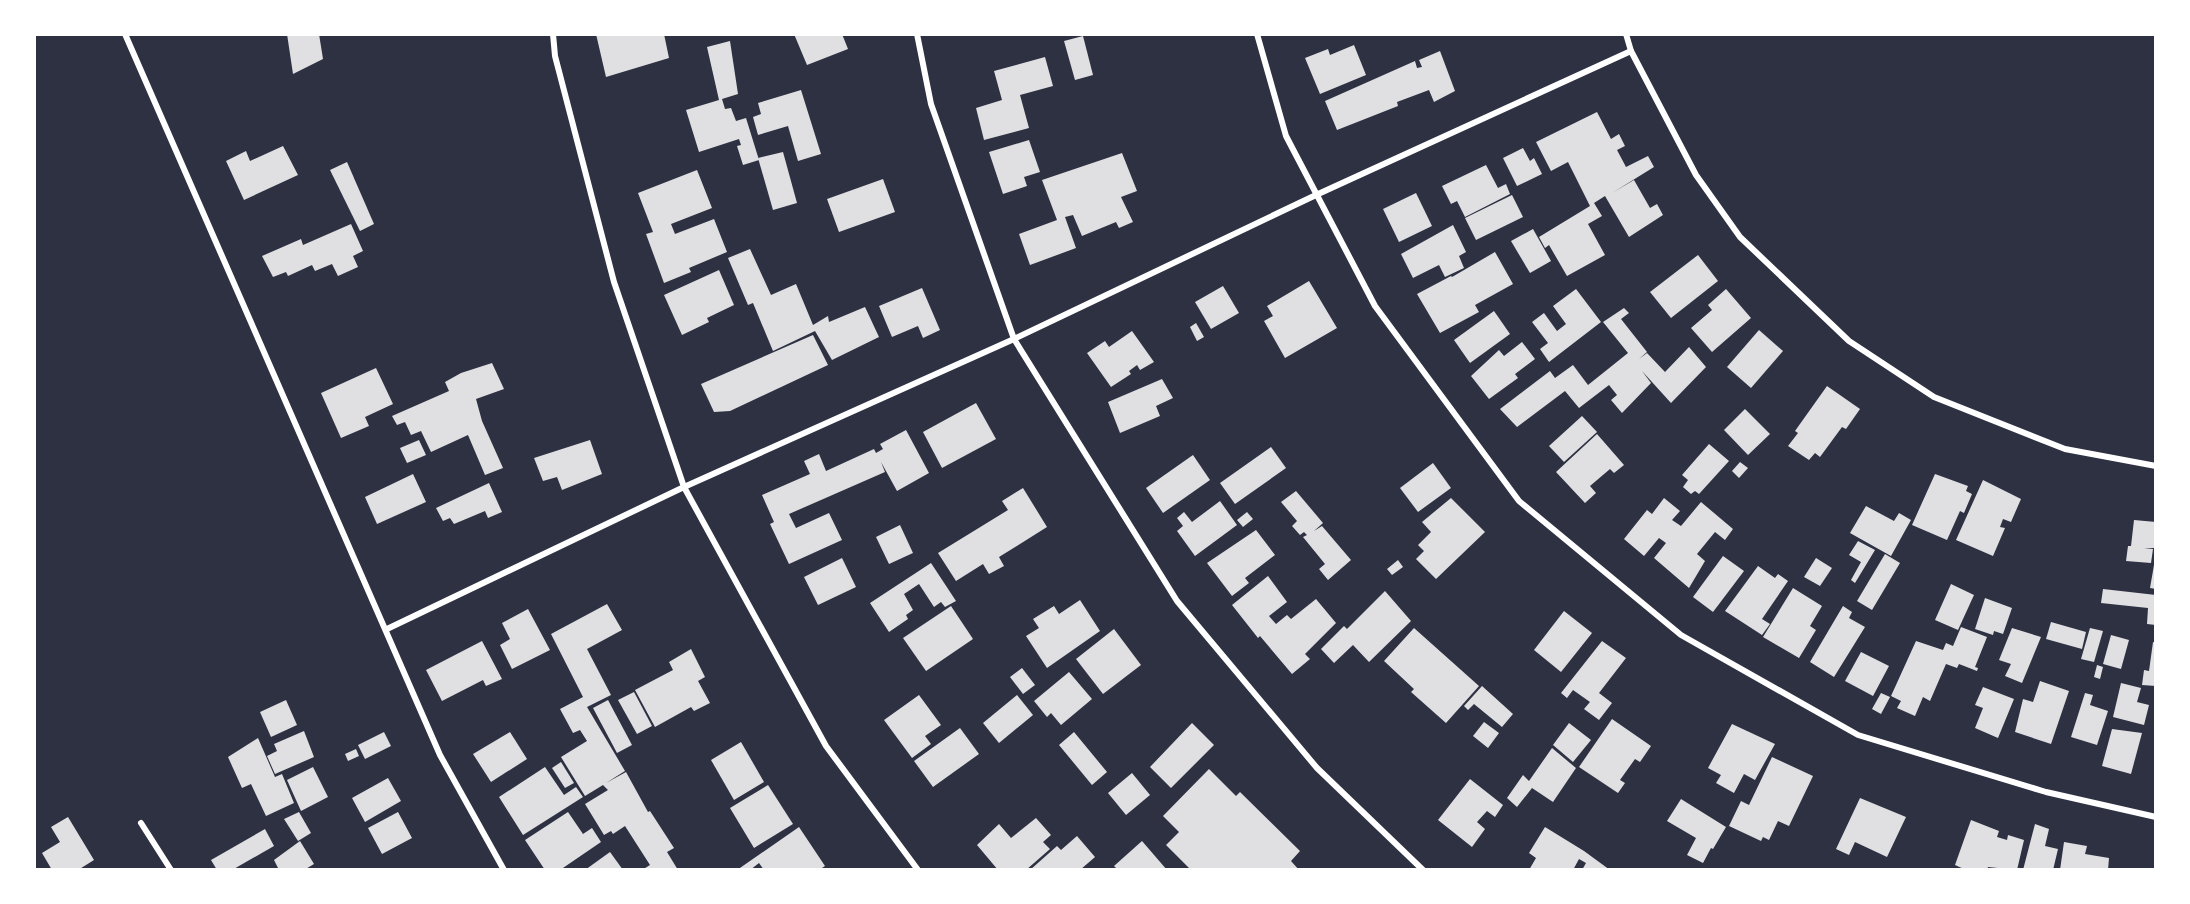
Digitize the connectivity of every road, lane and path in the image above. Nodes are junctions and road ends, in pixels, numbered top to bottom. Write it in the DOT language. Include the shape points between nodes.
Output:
graph roads {
  1 [pos="125,34"];
  2 [pos="554,34"];
  3 [pos="917,34"];
  4 [pos="1257,34"];
  5 [pos="1626,34"];
  6 [pos="1631,51"];
  7 [pos="1316,195"];
  8 [pos="1014,339"];
  9 [pos="2156,466"];
  10 [pos="684,487"];
  11 [pos="387,629"];
  12 [pos="2156,818"];
  13 [pos="141,823"];
  14 [pos="171,870"];
  15 [pos="504,870"];
  16 [pos="918,870"];
  17 [pos="1423,870"];
  1 -- 11 [label="street"];
  2 -- 10 [label="street" via="555,56 614,282"];
  3 -- 8 [label="street" via="931,104"];
  4 -- 7 [label="street" via="1286,136"];
  5 -- 6 [label="street"];
  6 -- 7 [label="street"];
  6 -- 9 [label="street" via="1696,175 1740,237 1849,341 1934,397 2065,449"];
  7 -- 8 [label="street"];
  7 -- 12 [label="street" via="1375,306 1519,501 1681,635 1858,735 2046,792"];
  8 -- 10 [label="street"];
  8 -- 17 [label="street" via="1177,601 1317,768"];
  10 -- 11 [label="street"];
  10 -- 16 [label="street" via="826,746"];
  11 -- 15 [label="street" via="440,755"];
  13 -- 14 [label="street"];
}
